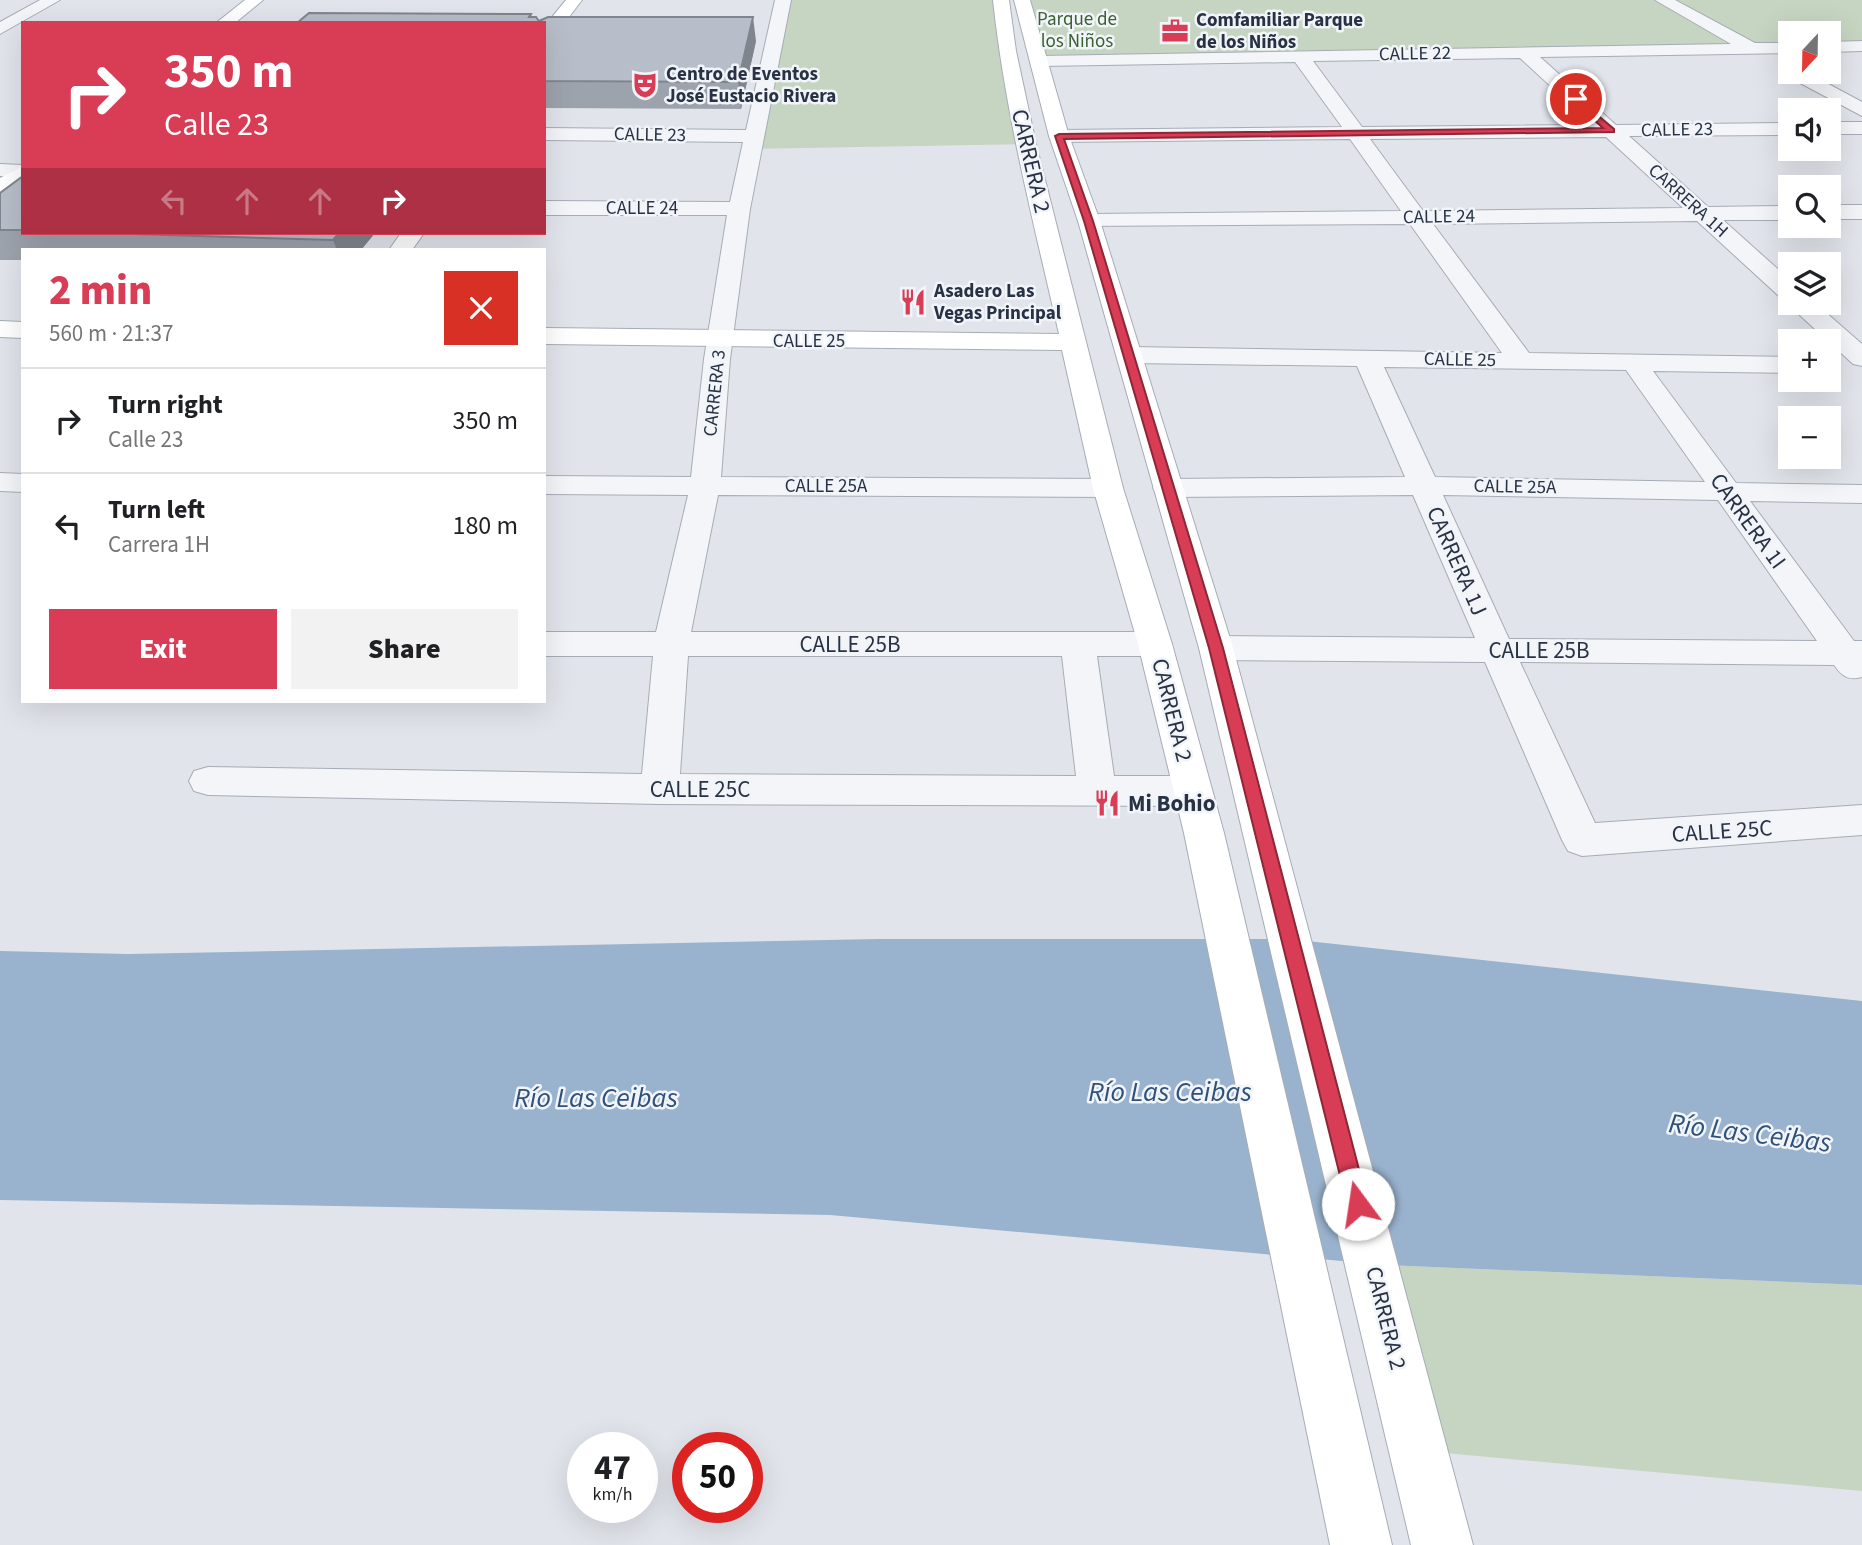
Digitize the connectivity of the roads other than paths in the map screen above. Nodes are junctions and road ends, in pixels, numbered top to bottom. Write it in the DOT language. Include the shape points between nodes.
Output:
graph roads {
  1 [pos="52,0"];
  2 [pos="255,0"];
  3 [pos="573,0"];
  4 [pos="783,0"];
  5 [pos="1663,0"];
  6 [pos="1012,6"];
  7 [pos="0,17"];
  8 [pos="27,21"];
  9 [pos="227,21"];
  10 [pos="21,25"];
  11 [pos="21,25"];
  12 [pos="0,31"];
  13 [pos="546,35"];
  14 [pos="1862,46"];
  15 [pos="1841,47"];
  16 [pos="1778,48"];
  17 [pos="1751,49"];
  18 [pos="1524,52"];
  19 [pos="1300,56"];
  20 [pos="1041,61"];
  21 [pos="1778,63"];
  22 [pos="1814,84"];
  23 [pos="1862,87"];
  24 [pos="1823,89"];
  25 [pos="1862,110"];
  26 [pos="1841,128"];
  27 [pos="1862,128"];
  28 [pos="1778,129"];
  29 [pos="1611,130"];
  30 [pos="1356,133"];
  31 [pos="546,134"];
  32 [pos="755,136"];
  33 [pos="1059,136"];
  34 [pos="0,170"];
  35 [pos="21,171"];
  36 [pos="21,172"];
  37 [pos="0,188"];
  38 [pos="546,208"];
  39 [pos="739,209"];
  40 [pos="1841,212"];
  41 [pos="1862,212"];
  42 [pos="1778,213"];
  43 [pos="1702,214"];
  44 [pos="1416,217"];
  45 [pos="1089,221"];
  46 [pos="1778,282"];
  47 [pos="1814,315"];
  48 [pos="0,330"];
  49 [pos="21,330"];
  50 [pos="546,336"];
  51 [pos="721,340"];
  52 [pos="1074,342"];
  53 [pos="1130,355"];
  54 [pos="1862,358"];
  55 [pos="1367,359"];
  56 [pos="1521,361"];
  57 [pos="1634,363"];
  58 [pos="1778,365"];
  59 [pos="1841,366"];
  60 [pos="1862,366"];
  61 [pos="0,482"];
  62 [pos="21,482"];
  63 [pos="546,485"];
  64 [pos="705,486"];
  65 [pos="1423,486"];
  66 [pos="1108,488"];
  67 [pos="1168,488"];
  68 [pos="1726,491"];
  69 [pos="1862,494"];
  70 [pos="546,644"];
  71 [pos="671,644"];
  72 [pos="1078,644"];
  73 [pos="1155,644"];
  74 [pos="1216,648"];
  75 [pos="1497,650"];
  76 [pos="1856,661"];
  77 [pos="208,782"];
  78 [pos="660,789"];
  79 [pos="1097,791"];
  80 [pos="1198,812"];
  81 [pos="1862,820"];
  82 [pos="1581,840"];
  83 [pos="1440,1533"];
  84 [pos="1361,1545"];
  1 -- 8 [label="street"];
  2 -- 9 [label="main road"];
  3 -- 13 [label="main road"];
  4 -- 32 [label="street, CARRERA 3"];
  5 -- 17 [label="street"];
  6 -- 20 [label="main road, CARRERA 2"];
  6 -- 52 [label="main road, CARRERA 2" via="1026,144"];
  7 -- 10 [label="street"];
  11 -- 12 [label="street"];
  14 -- 15 [label="street"];
  16 -- 17 [label="street, CALLE 22"];
  17 -- 18 [label="street, CALLE 22"];
  17 -- 21 [label="street"];
  18 -- 19 [label="street, CALLE 22"];
  18 -- 29 [label="street, CARRERA 1H"];
  19 -- 20 [label="street, CALLE 22"];
  19 -- 30 [label="street"];
  20 -- 33 [label="main road, CARRERA 2"];
  22 -- 24 [label="street"];
  23 -- 24 [label="street"];
  24 -- 25 [label="street"];
  26 -- 27 [label="street"];
  28 -- 29 [label="street, CALLE 23"];
  29 -- 30 [label="street, CALLE 23"];
  29 -- 43 [label="street, CARRERA 1H"];
  30 -- 33 [label="street, CALLE 23"];
  30 -- 44 [label="street"];
  31 -- 32 [label="street, CALLE 23"];
  32 -- 39 [label="street, CARRERA 3"];
  33 -- 45 [label="main road, CARRERA 2"];
  34 -- 35 [label="street"];
  36 -- 37 [label="main road"];
  38 -- 39 [label="street, CALLE 24"];
  39 -- 51 [label="street, CARRERA 3"];
  40 -- 41 [label="street"];
  42 -- 43 [label="street, CALLE 24"];
  43 -- 44 [label="street, CALLE 24"];
  43 -- 46 [label="street, CARRERA 1H"];
  44 -- 45 [label="street, CALLE 24"];
  44 -- 56 [label="street"];
  45 -- 53 [label="main road, CARRERA 2"];
  47 -- 54 [label="street"];
  48 -- 49 [label="main road"];
  50 -- 51 [label="main road, CALLE 25"];
  51 -- 52 [label="main road, CALLE 25"];
  51 -- 64 [label="street, CARRERA 3"];
  52 -- 66 [label="main road, CARRERA 2"];
  53 -- 55 [label="street, CALLE 25"];
  53 -- 67 [label="main road, CARRERA 2"];
  55 -- 56 [label="street, CALLE 25"];
  55 -- 65 [label="street, CARRERA 1J"];
  56 -- 57 [label="street, CALLE 25"];
  57 -- 58 [label="street, CALLE 25"];
  57 -- 68 [label="street, CARRERA 1I"];
  59 -- 60 [label="street"];
  61 -- 62 [label="street"];
  63 -- 64 [label="street, CALLE 25A"];
  64 -- 66 [label="street, CALLE 25A"];
  64 -- 71 [label="street, CARRERA 3"];
  65 -- 67 [label="street, CALLE 25A"];
  65 -- 68 [label="street, CALLE 25A"];
  65 -- 75 [label="street, CARRERA 1J"];
  66 -- 73 [label="main road, CARRERA 2"];
  67 -- 74 [label="main road, CARRERA 2"];
  68 -- 69 [label="street, CALLE 25A"];
  68 -- 76 [label="street, CARRERA 1I"];
  70 -- 71 [label="street, CALLE 25B"];
  71 -- 72 [label="street, CALLE 25B"];
  71 -- 78 [label="street, CARRERA 3"];
  72 -- 73 [label="street, CALLE 25B"];
  72 -- 79 [label="street"];
  73 -- 80 [label="main road, CARRERA 2"];
  74 -- 75 [label="street, CALLE 25B"];
  74 -- 83 [label="main road, CARRERA 2"];
  75 -- 76 [label="street, CALLE 25B"];
  75 -- 82 [label="street, CARRERA 1J"];
  77 -- 78 [label="street, CALLE 25C"];
  78 -- 79 [label="street, CALLE 25C"];
  79 -- 80 [label="street, CALLE 25C"];
  80 -- 84 [label="main road, CARRERA 2"];
  81 -- 82 [label="street, CALLE 25C"];
}
